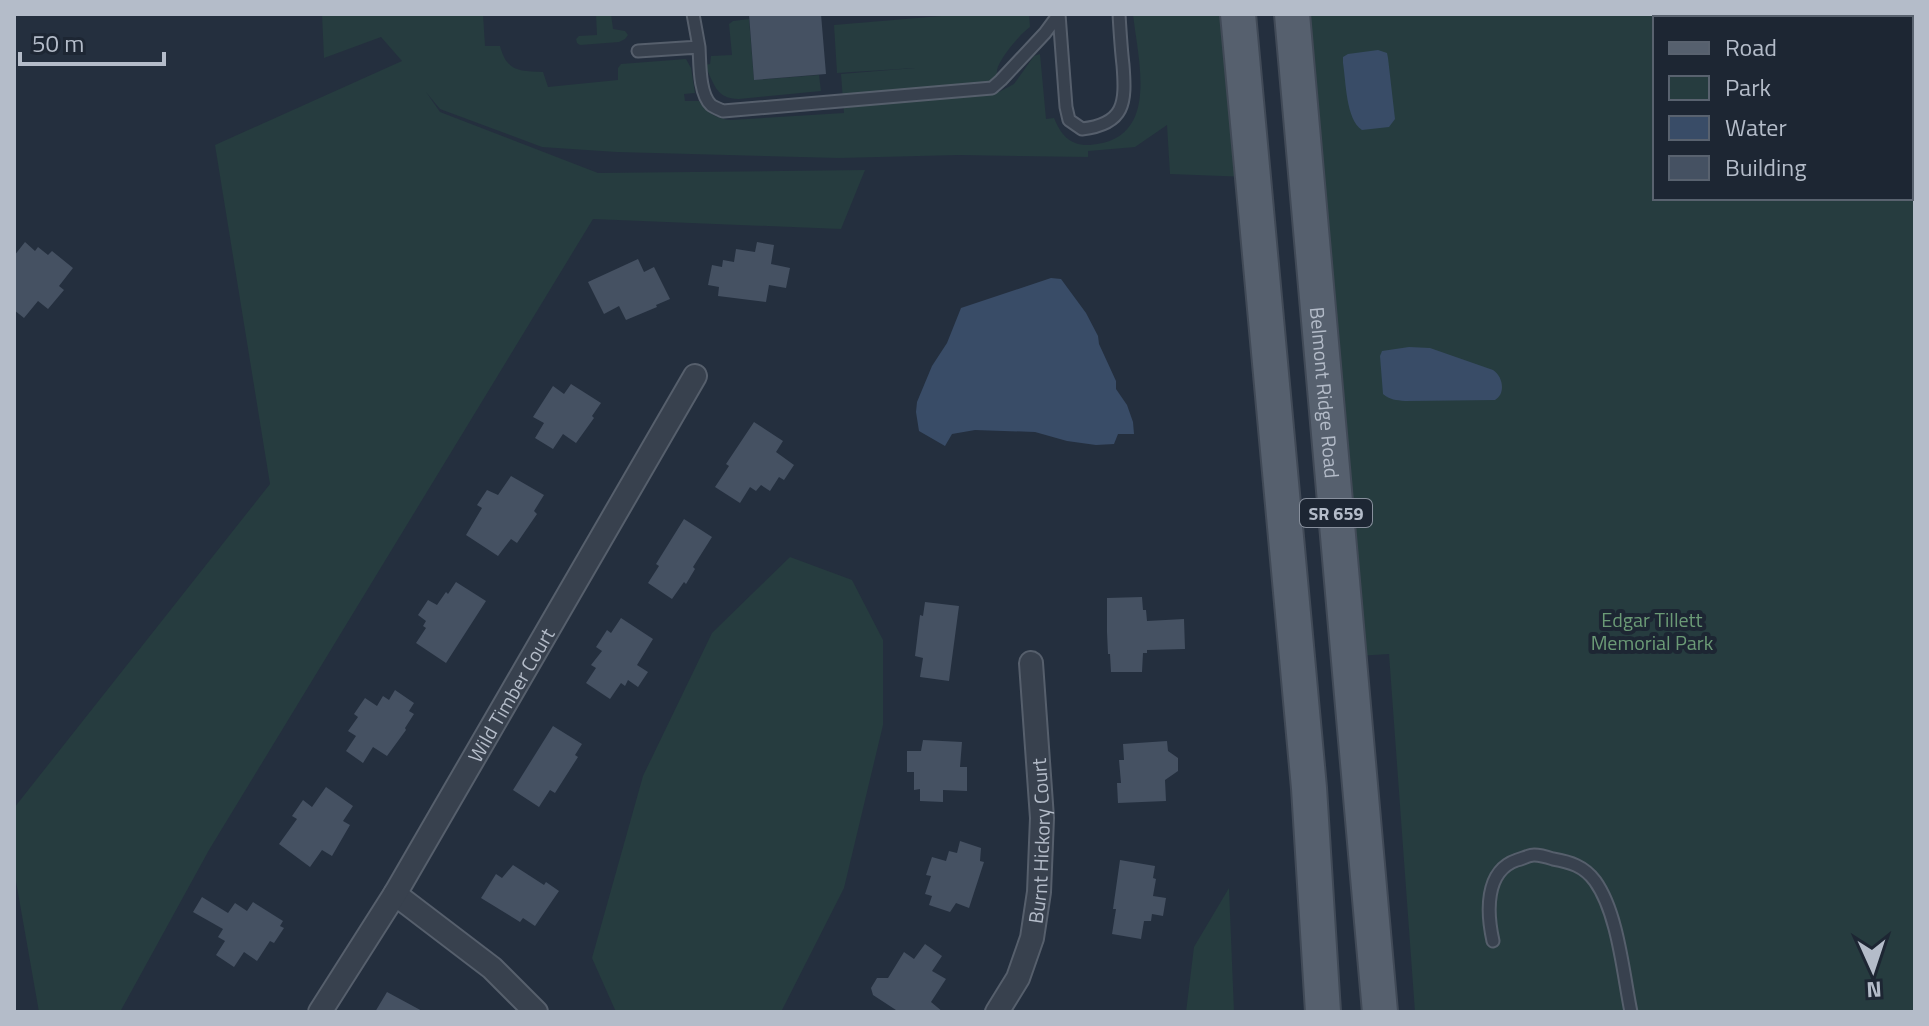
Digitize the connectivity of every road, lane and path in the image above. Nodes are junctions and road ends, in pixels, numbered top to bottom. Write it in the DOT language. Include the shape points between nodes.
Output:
graph roads {
  1 [pos="693,14"];
  2 [pos="1059,14"];
  3 [pos="1119,14"];
  4 [pos="1238,14"];
  5 [pos="1292,14"];
  6 [pos="699,47"];
  7 [pos="638,51"];
  8 [pos="695,376"];
  9 [pos="1031,663"];
  10 [pos="395,894"];
  11 [pos="1493,941"];
  12 [pos="320,1012"];
  13 [pos="536,1012"];
  14 [pos="997,1012"];
  15 [pos="1323,1012"];
  16 [pos="1380,1012"];
  17 [pos="1631,1012"];
  1 -- 6 [label="lane"];
  2 -- 3 [label="lane" via="1066,107 1069,120 1082,129 1111,121 1121,109 1125,94"];
  2 -- 6 [label="lane" via="992,88 723,111 705,96"];
  4 -- 15 [label="main road, SR 659" via="1309,788"];
  5 -- 16 [label="main road, Belmont Ridge Road / SR 659"];
  6 -- 7 [label="lane"];
  8 -- 10 [label="street, Wild Timber Court"];
  9 -- 14 [label="street, Burnt Hickory Court" via="1042,818 1039,892 1032,938 1018,978"];
  10 -- 12 [label="street, Wild Timber Court"];
  10 -- 13 [label="street" via="492,968"];
  11 -- 17 [label="lane" via="1489,912 1498,873 1533,855 1576,864 1606,899"];
}
